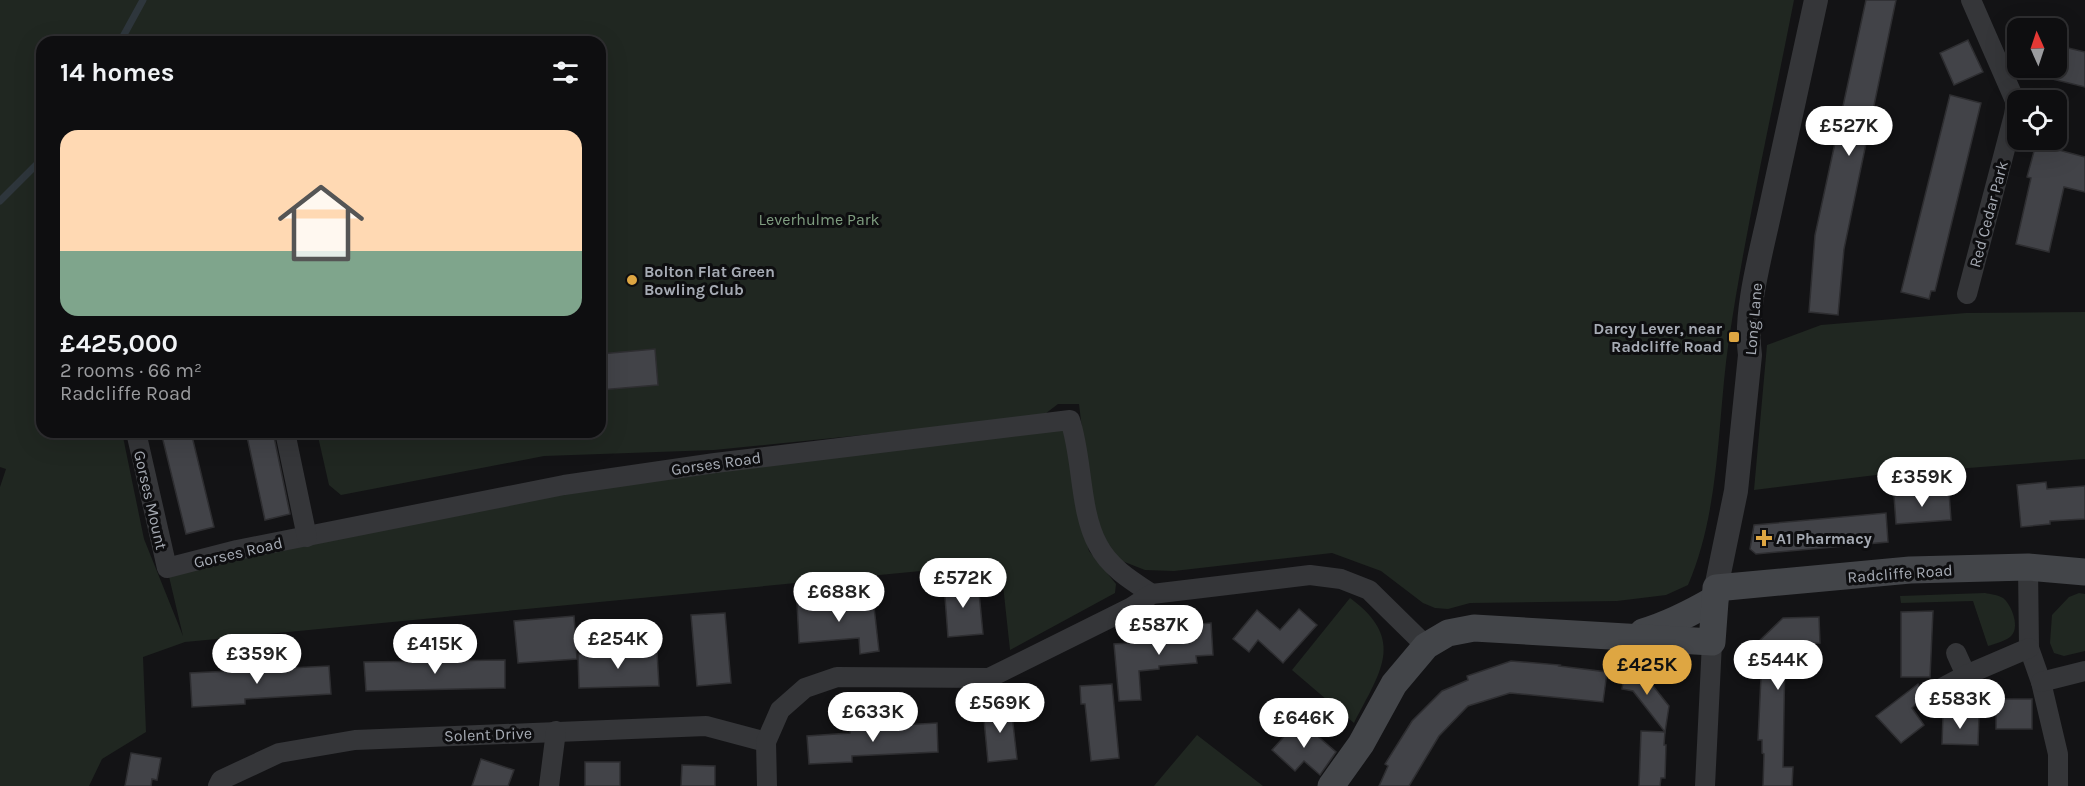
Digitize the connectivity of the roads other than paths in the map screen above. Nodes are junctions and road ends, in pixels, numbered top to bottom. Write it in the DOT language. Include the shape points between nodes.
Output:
graph roads {
  1 [pos="1816,0"];
  2 [pos="1971,0"];
  3 [pos="1967,294"];
  4 [pos="137,438"];
  5 [pos="286,438"];
  6 [pos="308,537"];
  7 [pos="2028,567"];
  8 [pos="167,568"];
  9 [pos="2085,572"];
  10 [pos="1715,593"];
  11 [pos="1152,594"];
  12 [pos="1624,637"];
  13 [pos="1712,642"];
  14 [pos="1425,646"];
  15 [pos="2029,648"];
  16 [pos="1956,653"];
  17 [pos="2085,671"];
  18 [pos="1966,675"];
  19 [pos="2041,682"];
  20 [pos="1934,692"];
  21 [pos="556,731"];
  22 [pos="766,742"];
  23 [pos="218,786"];
  24 [pos="549,786"];
  25 [pos="767,786"];
  26 [pos="1331,786"];
  27 [pos="1705,786"];
  28 [pos="2058,786"];
  1 -- 10 [label="street, Long Lane" via="1751,312 1736,491"];
  2 -- 3 [label="street, Red Cedar Park" via="2016,103"];
  4 -- 8 [label="street, Gorses Mount"];
  5 -- 6 [label="street"];
  6 -- 8 [label="street, Gorses Road"];
  6 -- 11 [label="street, Gorses Road" via="576,484 1070,420 1089,523 1098,547 1122,573"];
  7 -- 9 [label="main road, Radcliffe Road"];
  7 -- 10 [label="main road, Radcliffe Road" via="1910,570"];
  7 -- 15 [label="street"];
  10 -- 12 [label="main road, Radcliffe Road" via="1669,624"];
  10 -- 13 [label="main road, Long Lane"];
  11 -- 14 [label="street" via="1310,575 1341,579 1369,590"];
  11 -- 22 [label="street" via="1132,608 989,678 837,677 805,688 780,710"];
  12 -- 13 [label="main road, Radcliffe Road"];
  12 -- 14 [label="main road, Radcliffe Road" via="1474,627 1448,633"];
  13 -- 27 [label="street"];
  14 -- 26 [label="main road, Radcliffe Road" via="1394,684 1361,744"];
  15 -- 18 [label="street"];
  15 -- 19 [label="street"];
  16 -- 18 [label="street"];
  17 -- 19 [label="street"];
  18 -- 20 [label="street"];
  19 -- 28 [label="street" via="2058,754"];
  21 -- 22 [label="street, Solent Drive" via="706,726"];
  21 -- 23 [label="street, Solent Drive" via="355,740 279,753 221,780"];
  21 -- 24 [label="street"];
  22 -- 25 [label="street"];
}
